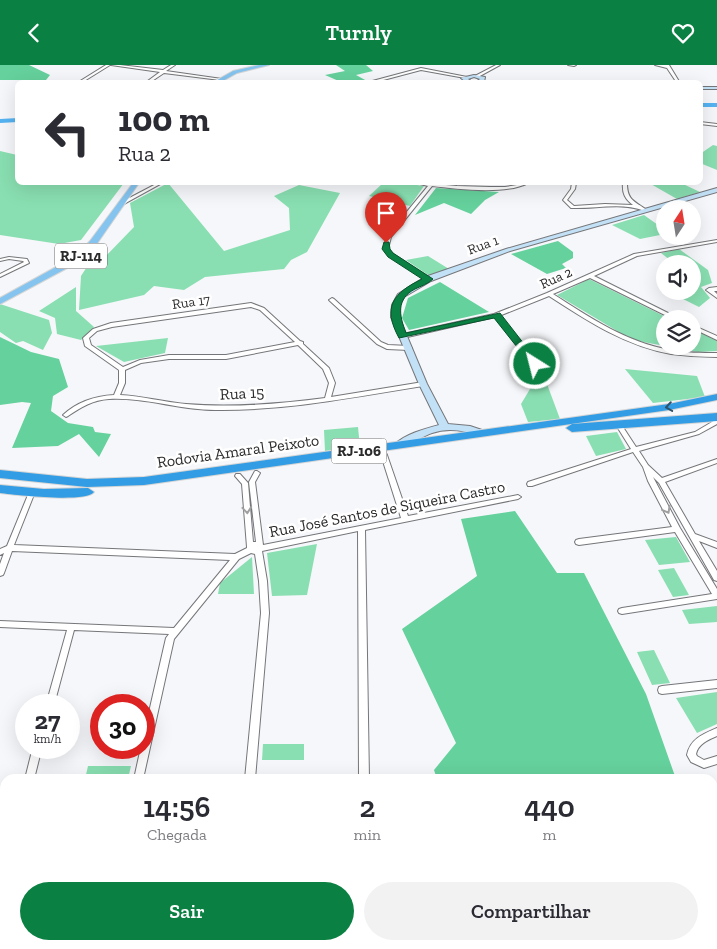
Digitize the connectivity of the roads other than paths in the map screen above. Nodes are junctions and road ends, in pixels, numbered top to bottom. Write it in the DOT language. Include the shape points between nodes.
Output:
graph roads {
  1 [pos="108,65"];
  2 [pos="112,65"];
  3 [pos="173,65"];
  4 [pos="266,65"];
  5 [pos="498,65"];
  6 [pos="570,65"];
  7 [pos="574,65"];
  8 [pos="657,65"];
  9 [pos="667,66"];
  10 [pos="250,67"];
  11 [pos="163,71"];
  12 [pos="478,76"];
  13 [pos="83,80"];
  14 [pos="150,80"];
  15 [pos="212,80"];
  16 [pos="219,80"];
  17 [pos="378,80"];
  18 [pos="466,80"];
  19 [pos="482,80"];
  20 [pos="677,80"];
  21 [pos="717,87"];
  22 [pos="703,88"];
  23 [pos="703,123"];
  24 [pos="717,125"];
  25 [pos="134,185"];
  26 [pos="156,185"];
  27 [pos="431,185"];
  28 [pos="520,185"];
  29 [pos="574,185"];
  30 [pos="625,185"];
  31 [pos="717,190"];
  32 [pos="120,204"];
  33 [pos="642,209"];
  34 [pos="717,241"];
  35 [pos="0,260"];
  36 [pos="590,275"];
  37 [pos="0,276"];
  38 [pos="428,279"];
  39 [pos="717,289"];
  40 [pos="549,295"];
  41 [pos="717,296"];
  42 [pos="332,300"];
  43 [pos="0,301"];
  44 [pos="660,310"];
  45 [pos="496,315"];
  46 [pos="701,330"];
  47 [pos="402,336"];
  48 [pos="717,338"];
  49 [pos="300,343"];
  50 [pos="409,348"];
  51 [pos="717,355"];
  52 [pos="535,364"];
  53 [pos="122,369"];
  54 [pos="423,384"];
  55 [pos="117,396"];
  56 [pos="717,397"];
  57 [pos="328,399"];
  58 [pos="66,415"];
  59 [pos="717,419"];
  60 [pos="618,425"];
  61 [pos="444,428"];
  62 [pos="482,433"];
  63 [pos="399,445"];
  64 [pos="634,450"];
  65 [pos="384,455"];
  66 [pos="717,461"];
  67 [pos="0,466"];
  68 [pos="646,467"];
  69 [pos="257,473"];
  70 [pos="0,474"];
  71 [pos="238,476"];
  72 [pos="0,481"];
  73 [pos="661,481"];
  74 [pos="114,483"];
  75 [pos="530,485"];
  76 [pos="0,489"];
  77 [pos="32,492"];
  78 [pos="88,492"];
  79 [pos="518,497"];
  80 [pos="405,519"];
  81 [pos="361,528"];
  82 [pos="677,529"];
  83 [pos="693,536"];
  84 [pos="579,542"];
  85 [pos="717,545"];
  86 [pos="10,547"];
  87 [pos="256,548"];
  88 [pos="0,552"];
  89 [pos="236,557"];
  90 [pos="0,573"];
  91 [pos="717,578"];
  92 [pos="717,596"];
  93 [pos="622,611"];
  94 [pos="0,624"];
  95 [pos="71,628"];
  96 [pos="174,631"];
  97 [pos="717,683"];
  98 [pos="662,690"];
  99 [pos="53,694"];
  100 [pos="717,732"];
  101 [pos="35,759"];
  102 [pos="717,760"];
  103 [pos="30,774"];
  104 [pos="139,774"];
  105 [pos="250,774"];
  106 [pos="364,774"];
  1 -- 13 [label="street"];
  2 -- 11 [label="street"];
  3 -- 11 [label="street"];
  4 -- 10 [label="main road"];
  5 -- 12 [label="street"];
  6 -- 7 [label="street"];
  8 -- 9 [label="street"];
  9 -- 20 [label="street"];
  10 -- 16 [label="main road"];
  11 -- 14 [label="street"];
  11 -- 15 [label="street"];
  12 -- 18 [label="street"];
  12 -- 19 [label="street"];
  17 -- 18 [label="street" via="421,69"];
  21 -- 22 [label="street"];
  23 -- 24 [label="street"];
  25 -- 32 [label="main road, RJ-114"];
  26 -- 32 [label="street"];
  27 -- 28 [label="street" via="500,188"];
  27 -- 38 [label="street" via="389,237 386,249"];
  29 -- 33 [label="street" via="565,200 572,207 606,205"];
  30 -- 33 [label="street" via="623,192 627,198"];
  31 -- 33 [label="street, Rua 1"];
  32 -- 43 [label="main road, RJ-114" via="79,258"];
  33 -- 38 [label="street, Rua 1" via="508,250"];
  34 -- 36 [label="street, Rua 2" via="643,253"];
  35 -- 37 [label="street" via="9,258 26,263"];
  36 -- 40 [label="street, Rua 2"];
  36 -- 44 [label="street"];
  38 -- 47 [label="street, Rua 1" via="410,288 396,305 395,317"];
  39 -- 41 [label="street" via="709,290"];
  40 -- 45 [label="street, Rua 2"];
  40 -- 51 [label="street" via="636,344 676,353"];
  42 -- 50 [label="street" via="379,343"];
  45 -- 47 [label="street, Rua 2"];
  45 -- 52 [label="street"];
  46 -- 48 [label="street"];
  47 -- 50 [label="street, Rua 1"];
  49 -- 53 [label="street" via="226,357 169,357"];
  49 -- 53 [label="street, Rua 17" via="254,305 111,325 88,335 88,346"];
  49 -- 57 [label="street, Rua 17" via="326,367 332,383"];
  50 -- 54 [label="street, Rua 1"];
  53 -- 55 [label="street" via="122,383"];
  54 -- 57 [label="street, Rua 15"];
  54 -- 61 [label="street, Rua 1"];
  55 -- 57 [label="street, Rua 15" via="216,408"];
  55 -- 58 [label="street, Rua 15" via="93,400"];
  56 -- 62 [label="highway, Rodovia Amaral Peixoto / RJ-106, one-way"];
  59 -- 60 [label="highway, Rodovia Amaral Peixoto / RJ-106"];
  59 -- 64 [label="street" via="697,433"];
  60 -- 64 [label="street"];
  60 -- 65 [label="highway, Rodovia Amaral Peixoto / RJ-106" via="547,431"];
  61 -- 62 [label="street" via="461,427"];
  61 -- 63 [label="street" via="421,432"];
  62 -- 63 [label="highway, Rodovia Amaral Peixoto / RJ-106"];
  63 -- 74 [label="highway, Rodovia Amaral Peixoto / RJ-106"];
  64 -- 68 [label="street"];
  64 -- 75 [label="street"];
  65 -- 69 [label="highway, Rodovia Amaral Peixoto / RJ-106"];
  65 -- 80 [label="street"];
  66 -- 73 [label="street"];
  67 -- 74 [label="highway"];
  68 -- 73 [label="street"];
  68 -- 82 [label="street, one-way"];
  69 -- 71 [label="highway, Rodovia Amaral Peixoto / RJ-106"];
  69 -- 87 [label="street" via="252,482"];
  70 -- 74 [label="highway, Rodovia Amaral Peixoto / RJ-106" via="60,482"];
  71 -- 78 [label="highway, Rodovia Amaral Peixoto / RJ-106" via="151,489"];
  71 -- 87 [label="street, one-way" via="245,483"];
  72 -- 78 [label="highway, Rodovia Amaral Peixoto / RJ-106"];
  73 -- 83 [label="street"];
  76 -- 77 [label="highway"];
  77 -- 78 [label="highway"];
  77 -- 86 [label="street"];
  79 -- 80 [label="street, Rua José Santos de Siqueira Castro"];
  80 -- 81 [label="street, Rua José Santos de Siqueira Castro"];
  81 -- 87 [label="street, Rua José Santos de Siqueira Castro"];
  81 -- 106 [label="street"];
  82 -- 84 [label="street"];
  82 -- 92 [label="street"];
  83 -- 85 [label="street"];
  83 -- 91 [label="street"];
  86 -- 88 [label="street"];
  86 -- 89 [label="street"];
  86 -- 90 [label="street"];
  87 -- 89 [label="street, Rua José Santos de Siqueira Castro"];
  87 -- 105 [label="street" via="265,613"];
  89 -- 96 [label="street"];
  92 -- 93 [label="street"];
  94 -- 95 [label="street"];
  95 -- 96 [label="street"];
  95 -- 99 [label="street"];
  96 -- 104 [label="street" via="166,647"];
  97 -- 98 [label="street"];
  100 -- 102 [label="street" via="694,745 692,755 704,764"];
  101 -- 103 [label="street"];
}
